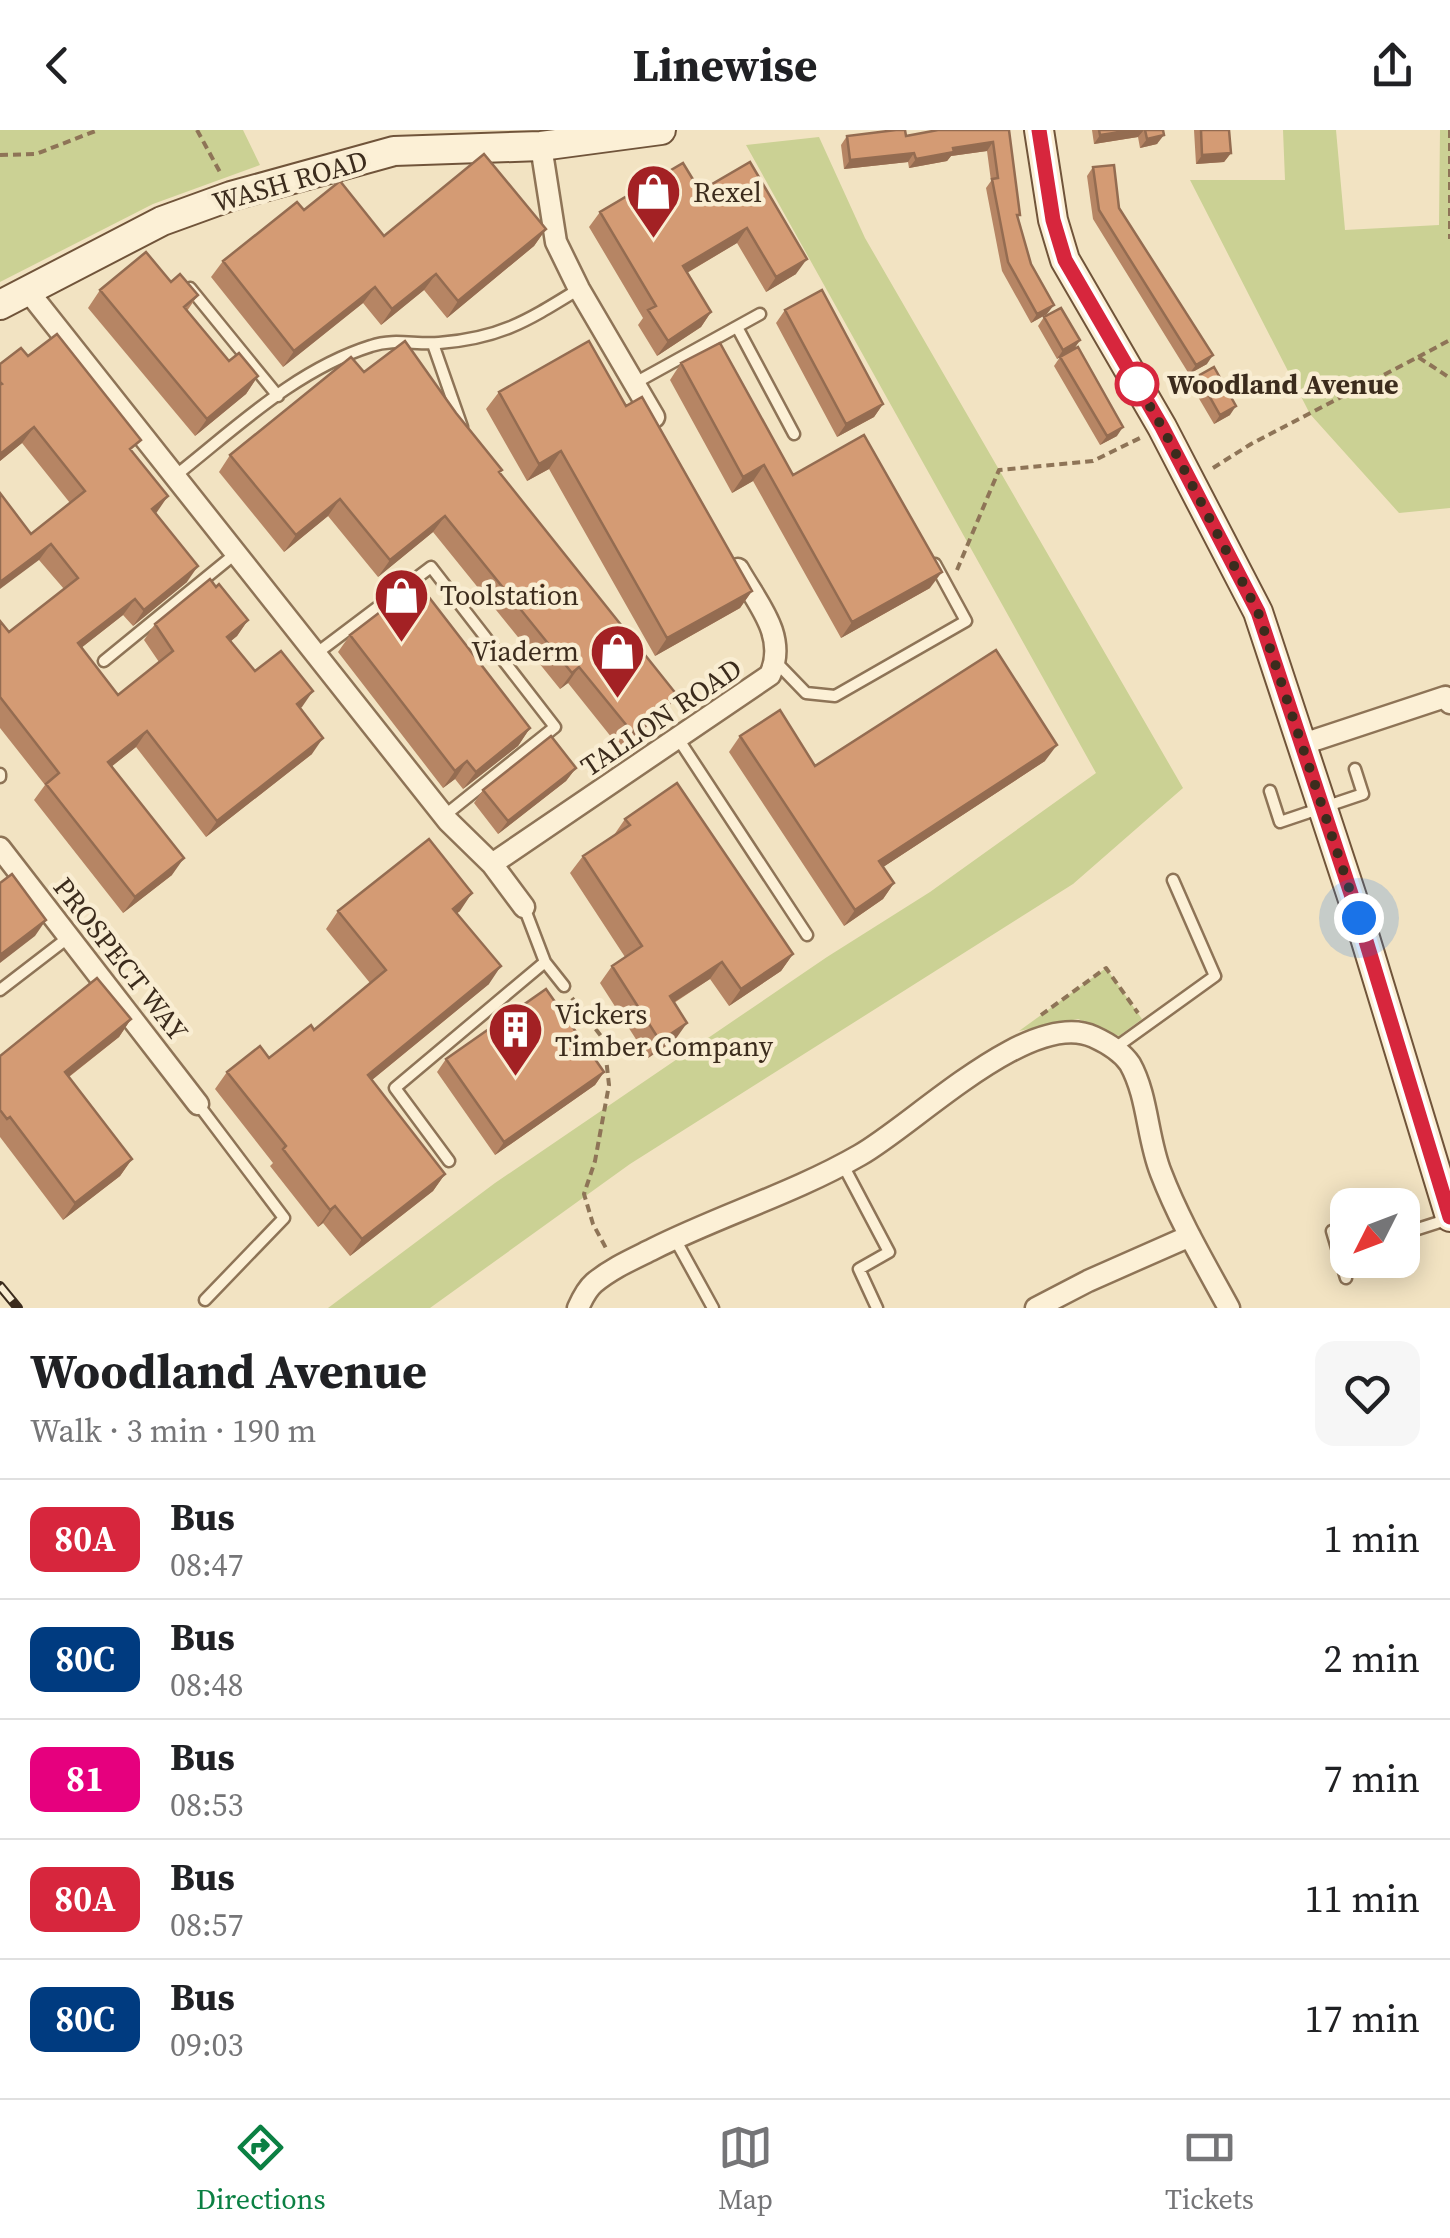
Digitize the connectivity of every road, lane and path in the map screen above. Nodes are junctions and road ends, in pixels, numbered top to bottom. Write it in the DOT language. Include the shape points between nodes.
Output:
graph roads {
  1 [pos="98,130"];
  2 [pos="198,130"];
  3 [pos="662,130"];
  4 [pos="1039,130"];
  5 [pos="1450,130"];
  6 [pos="541,146"];
  7 [pos="0,155"];
  8 [pos="231,196"];
  9 [pos="1450,239"];
  10 [pos="182,276"];
  11 [pos="579,289"];
  12 [pos="28,291"];
  13 [pos="0,305"];
  14 [pos="760,314"];
  15 [pos="737,327"];
  16 [pos="1450,340"];
  17 [pos="433,344"];
  18 [pos="1418,358"];
  19 [pos="1450,378"];
  20 [pos="634,383"];
  21 [pos="278,396"];
  22 [pos="1162,427"];
  23 [pos="663,434"];
  24 [pos="794,434"];
  25 [pos="469,438"];
  26 [pos="175,476"];
  27 [pos="1192,482"];
  28 [pos="730,553"];
  29 [pos="235,554"];
  30 [pos="931,556"];
  31 [pos="949,589"];
  32 [pos="316,653"];
  33 [pos="104,661"];
  34 [pos="776,662"];
  35 [pos="1450,703"];
  36 [pos="679,740"];
  37 [pos="1304,744"];
  38 [pos="1355,769"];
  39 [pos="1270,791"];
  40 [pos="1321,809"];
  41 [pos="444,816"];
  42 [pos="0,848"];
  43 [pos="492,864"];
  44 [pos="1173,880"];
  45 [pos="524,907"];
  46 [pos="807,935"];
  47 [pos="68,937"];
  48 [pos="545,962"];
  49 [pos="564,986"];
  50 [pos="0,990"];
  51 [pos="1147,1025"];
  52 [pos="1018,1047"];
  53 [pos="1114,1049"];
  54 [pos="198,1104"];
  55 [pos="450,1161"];
  56 [pos="843,1165"];
  57 [pos="1450,1218"];
  58 [pos="1420,1228"];
  59 [pos="1190,1236"];
  60 [pos="674,1238"];
  61 [pos="616,1267"];
  62 [pos="205,1300"];
  63 [pos="578,1308"];
  64 [pos="712,1308"];
  65 [pos="877,1308"];
  66 [pos="1036,1308"];
  67 [pos="1229,1308"];
  1 -- 7 [label="path" via="36,154"];
  2 -- 8 [label="path"];
  3 -- 6 [label="street, WASH ROAD"];
  4 -- 22 [label="street" via="1065,260"];
  5 -- 9 [label="path"];
  6 -- 8 [label="street, WASH ROAD" via="394,151"];
  6 -- 11 [label="street" via="556,242"];
  8 -- 12 [label="street, WASH ROAD" via="162,221"];
  10 -- 21 [label="lane"];
  11 -- 17 [label="lane" via="488,338"];
  11 -- 20 [label="street"];
  12 -- 13 [label="street, WASH ROAD"];
  12 -- 26 [label="street"];
  14 -- 15 [label="lane"];
  15 -- 20 [label="lane"];
  15 -- 24 [label="lane"];
  16 -- 18 [label="path"];
  17 -- 21 [label="lane" via="376,344 308,372"];
  17 -- 25 [label="lane"];
  18 -- 19 [label="path"];
  18 -- 27 [label="path"];
  20 -- 23 [label="street"];
  21 -- 26 [label="lane"];
  22 -- 27 [label="street"];
  22 -- 31 [label="path" via="1093,461 999,470"];
  26 -- 29 [label="street"];
  27 -- 37 [label="street" via="1258,612"];
  28 -- 34 [label="street, TALLON ROAD" via="777,638"];
  29 -- 32 [label="street"];
  29 -- 33 [label="lane"];
  30 -- 31 [label="lane"];
  31 -- 34 [label="lane" via="966,621 836,696 806,693"];
  32 -- 41 [label="street"];
  32 -- 41 [label="lane" via="431,567 555,727"];
  34 -- 36 [label="street, TALLON ROAD" via="770,675"];
  35 -- 37 [label="street" via="1445,697"];
  36 -- 43 [label="street, TALLON ROAD"];
  36 -- 46 [label="lane"];
  37 -- 40 [label="street"];
  38 -- 40 [label="lane" via="1362,794"];
  39 -- 40 [label="lane" via="1280,822"];
  40 -- 57 [label="street"];
  41 -- 43 [label="street"];
  42 -- 47 [label="street, PROSPECT WAY"];
  43 -- 45 [label="street"];
  44 -- 51 [label="lane" via="1214,976"];
  45 -- 48 [label="lane"];
  47 -- 50 [label="lane"];
  47 -- 54 [label="street, PROSPECT WAY"];
  48 -- 49 [label="lane"];
  48 -- 55 [label="lane" via="395,1088"];
  49 -- 61 [label="path" via="604,1040 609,1085 584,1194"];
  51 -- 52 [label="path" via="1106,968 1019,1030"];
  51 -- 53 [label="lane"];
  52 -- 53 [label="street" via="1038,1036 1081,1031"];
  52 -- 56 [label="street"];
  53 -- 59 [label="street" via="1140,1088 1150,1141"];
  54 -- 62 [label="lane" via="284,1218"];
  56 -- 60 [label="street"];
  56 -- 65 [label="lane" via="889,1252 859,1269"];
  57 -- 58 [label="lane"];
  59 -- 66 [label="street"];
  59 -- 67 [label="street"];
  60 -- 61 [label="street"];
  60 -- 64 [label="lane"];
  61 -- 63 [label="street" via="591,1285"];
}
